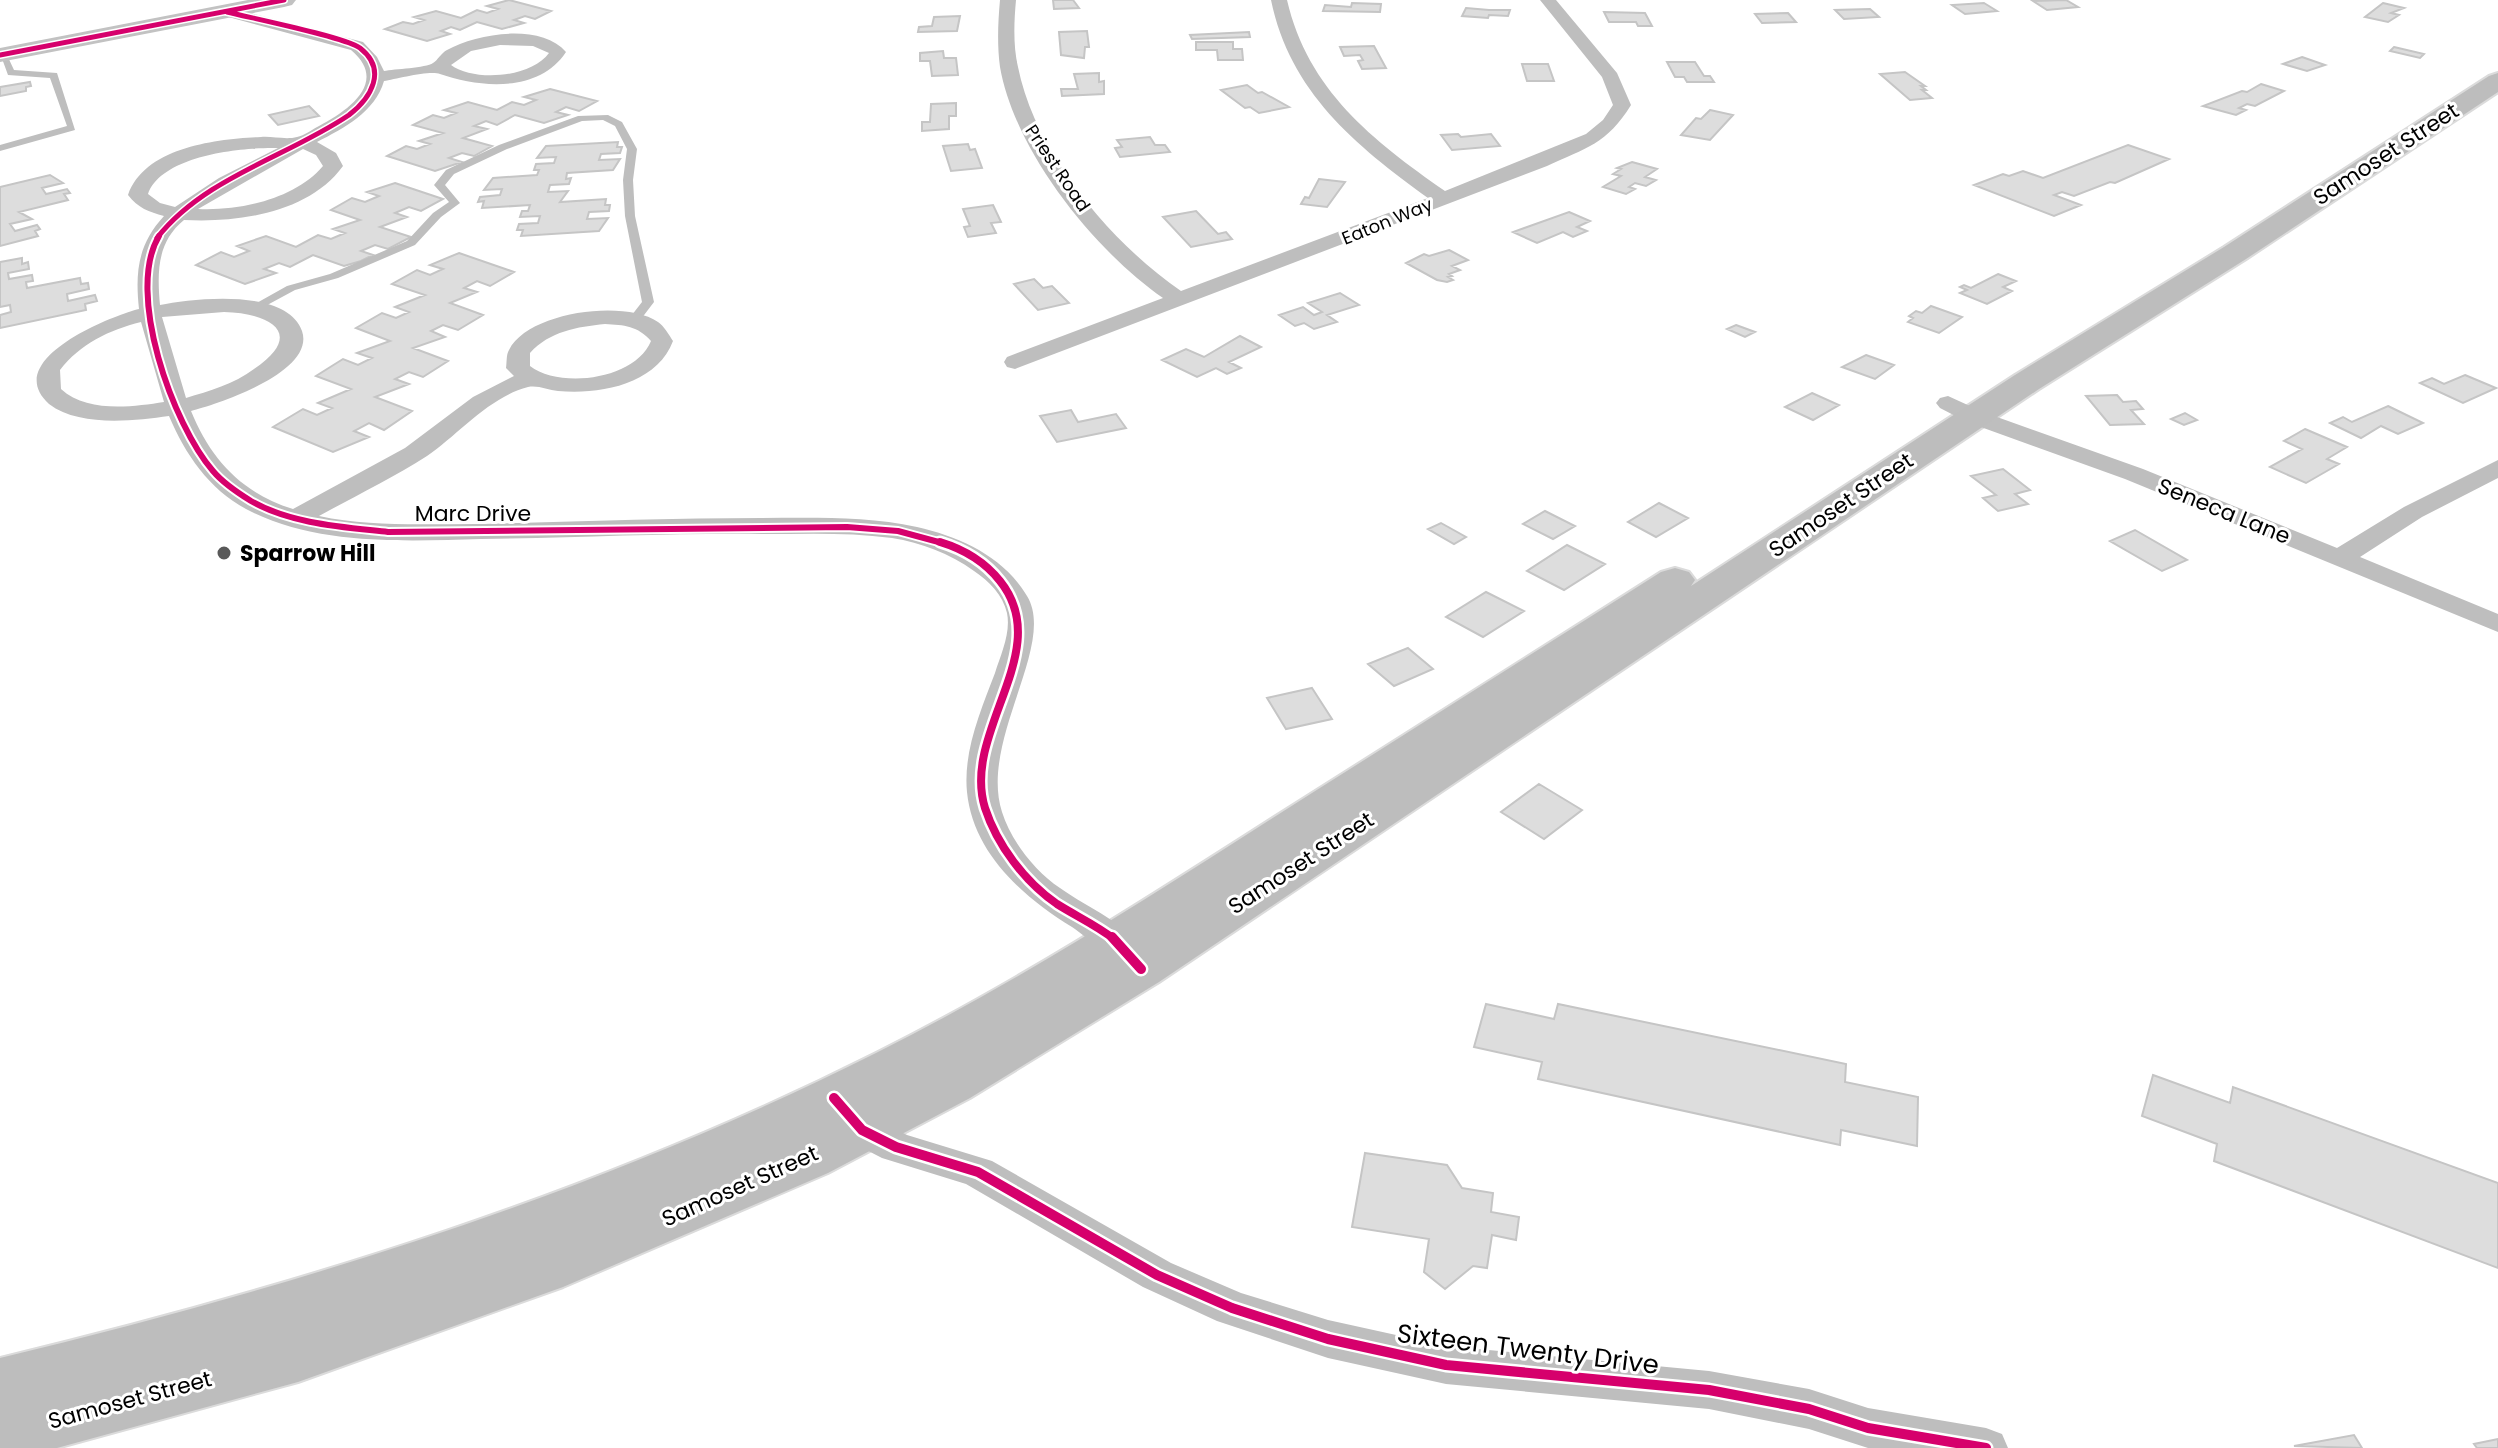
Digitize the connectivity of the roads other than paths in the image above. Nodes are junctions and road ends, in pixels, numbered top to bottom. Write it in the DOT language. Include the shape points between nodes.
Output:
graph roads {
  1 [pos="284,0"];
  2 [pos="1008,0"];
  3 [pos="1279,0"];
  4 [pos="1548,0"];
  5 [pos="243,6"];
  6 [pos="2,55"];
  7 [pos="2498,58"];
  8 [pos="442,67"];
  9 [pos="376,77"];
  10 [pos="2498,81"];
  11 [pos="299,144"];
  12 [pos="0,148"];
  13 [pos="1443,199"];
  14 [pos="181,214"];
  15 [pos="1179,300"];
  16 [pos="254,308"];
  17 [pos="152,313"];
  18 [pos="634,320"];
  19 [pos="1015,362"];
  20 [pos="531,378"];
  21 [pos="179,406"];
  22 [pos="1961,410"];
  23 [pos="2498,468"];
  24 [pos="296,518"];
  25 [pos="2339,559"];
  26 [pos="2498,624"];
  27 [pos="1129,955"];
  28 [pos="848,1114"];
  29 [pos="0,1386"];
  30 [pos="0,1434"];
  31 [pos="1885,1438"];
  32 [pos="1986,1448"];
  1 -- 5 [label="main road"];
  2 -- 15 [label="street, Priest Road" via="1009,70 1025,118 1081,206 1130,263"];
  3 -- 13 [label="street" via="1291,42 1314,84 1375,146"];
  4 -- 13 [label="street, Eaton Way" via="1560,21 1613,77 1622,105 1593,138"];
  5 -- 6 [label="main road"];
  5 -- 9 [label="street" via="357,46 373,63"];
  6 -- 12 [label="lane" via="11,73 54,75 72,128"];
  7 -- 22 [label="highway, Samoset Street" via="2192,253"];
  8 -- 8 [label="street" via="446,57 463,48 502,40 540,42 558,52 541,69 497,79 455,76"];
  8 -- 9 [label="street"];
  9 -- 11 [label="street, Marc Drive" via="373,90 355,110"];
  10 -- 22 [label="highway, Samoset Street" via="2235,253"];
  11 -- 14 [label="street, Marc Drive"];
  11 -- 14 [label="street" via="325,152 333,166 308,190 248,210"];
  11 -- 14 [label="street" via="263,142 212,149 167,164 143,179 138,187 142,202"];
  13 -- 15 [label="street, Eaton Way"];
  14 -- 17 [label="street, Marc Drive" via="158,235 150,253"];
  15 -- 19 [label="street, Eaton Way"];
  16 -- 17 [label="street" via="207,305"];
  16 -- 18 [label="lane" via="291,288 411,243 455,203 439,185 450,172 581,118 605,117 619,124 632,149 630,216 648,302"];
  16 -- 21 [label="street" via="287,323 293,334 291,347 281,360 240,387"];
  17 -- 21 [label="street, Marc Drive" via="157,348"];
  17 -- 21 [label="street" via="74,344 57,358 46,384 67,404 88,410 115,413"];
  18 -- 20 [label="street" via="581,320 533,337 516,356 518,368"];
  18 -- 20 [label="street" via="654,328 662,341 656,356 637,370 573,385"];
  20 -- 24 [label="street" via="491,392 417,451"];
  21 -- 24 [label="street, Marc Drive" via="205,461 220,479 251,501"];
  22 -- 25 [label="street, Seneca Lane"];
  22 -- 27 [label="highway, Samoset Street"];
  23 -- 25 [label="street" via="2413,512"];
  24 -- 27 [label="street, Marc Drive" via="416,532 866,527 907,532 963,552 1001,579 1021,612 1021,637 982,754 980,787 994,833 1041,892"];
  25 -- 26 [label="street, Seneca Lane"];
  27 -- 28 [label="highway, Samoset Street" via="1019,1043"];
  28 -- 29 [label="highway, Samoset Street" via="657,1178 406,1273 170,1345"];
  28 -- 30 [label="highway, Samoset Street" via="656,1224 422,1313 214,1379"];
  28 -- 31 [label="street, Sixteen Twenty Drive" via="896,1147 978,1172 1194,1292 1328,1339 1446,1365 1721,1392 1809,1409"];
  31 -- 32 [label="street, Sixteen Twenty Drive"];
}
